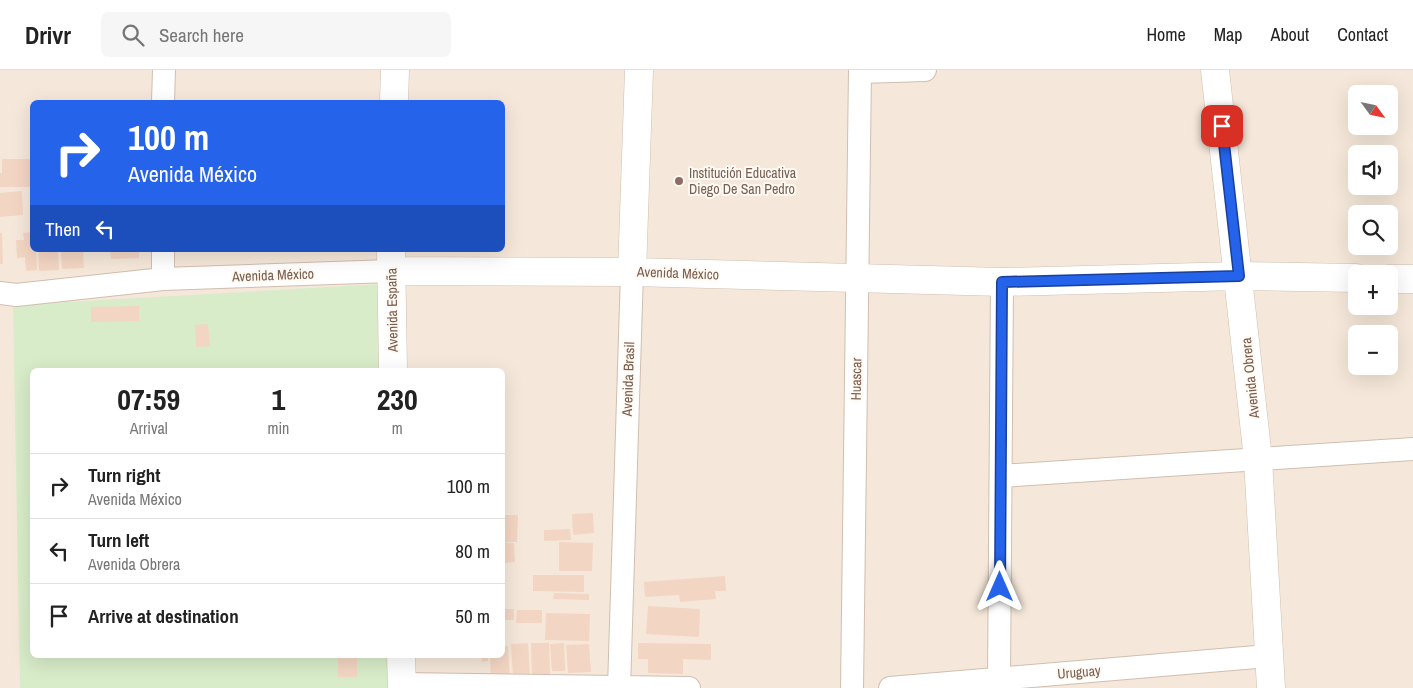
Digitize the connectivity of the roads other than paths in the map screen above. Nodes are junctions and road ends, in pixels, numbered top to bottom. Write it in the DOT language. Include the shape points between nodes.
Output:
graph roads {
  1 [pos="164,70"];
  2 [pos="395,70"];
  3 [pos="639,70"];
  4 [pos="925,70"];
  5 [pos="1215,70"];
  6 [pos="860,71"];
  7 [pos="163,100"];
  8 [pos="394,100"];
  9 [pos="163,252"];
  10 [pos="391,260"];
  11 [pos="632,272"];
  12 [pos="1239,276"];
  13 [pos="858,278"];
  14 [pos="1348,278"];
  15 [pos="1398,278"];
  16 [pos="162,279"];
  17 [pos="1413,279"];
  18 [pos="1002,282"];
  19 [pos="0,293"];
  20 [pos="393,368"];
  21 [pos="1413,449"];
  22 [pos="1258,459"];
  23 [pos="1001,476"];
  24 [pos="1268,656"];
  25 [pos="401,658"];
  26 [pos="998,683"];
  27 [pos="402,686"];
  28 [pos="619,687"];
  29 [pos="689,688"];
  30 [pos="852,688"];
  31 [pos="890,688"];
  32 [pos="1271,688"];
  1 -- 7 [label="street"];
  2 -- 8 [label="street"];
  3 -- 11 [label="street, Avenida Brasil"];
  4 -- 6 [label="street"];
  5 -- 12 [label="street, Avenida Obrera"];
  6 -- 13 [label="street, Huascar"];
  9 -- 16 [label="street"];
  10 -- 11 [label="street, Avenida México"];
  10 -- 16 [label="street, Avenida México"];
  10 -- 20 [label="street, Avenida España"];
  11 -- 13 [label="street, Avenida México"];
  11 -- 28 [label="street, Avenida Brasil"];
  12 -- 14 [label="street, Avenida México"];
  12 -- 18 [label="street, Avenida México"];
  12 -- 22 [label="street, Avenida Obrera"];
  13 -- 18 [label="street, Avenida México"];
  13 -- 30 [label="street, Huascar"];
  15 -- 17 [label="street"];
  16 -- 19 [label="street, Avenida México"];
  18 -- 23 [label="street"];
  21 -- 22 [label="street"];
  22 -- 23 [label="street"];
  22 -- 24 [label="street, Avenida Obrera"];
  23 -- 26 [label="street"];
  24 -- 26 [label="street, Uruguay"];
  24 -- 32 [label="street, Avenida Obrera"];
  25 -- 27 [label="street"];
  26 -- 31 [label="street, Uruguay"];
  27 -- 28 [label="street"];
  28 -- 29 [label="street"];
}
